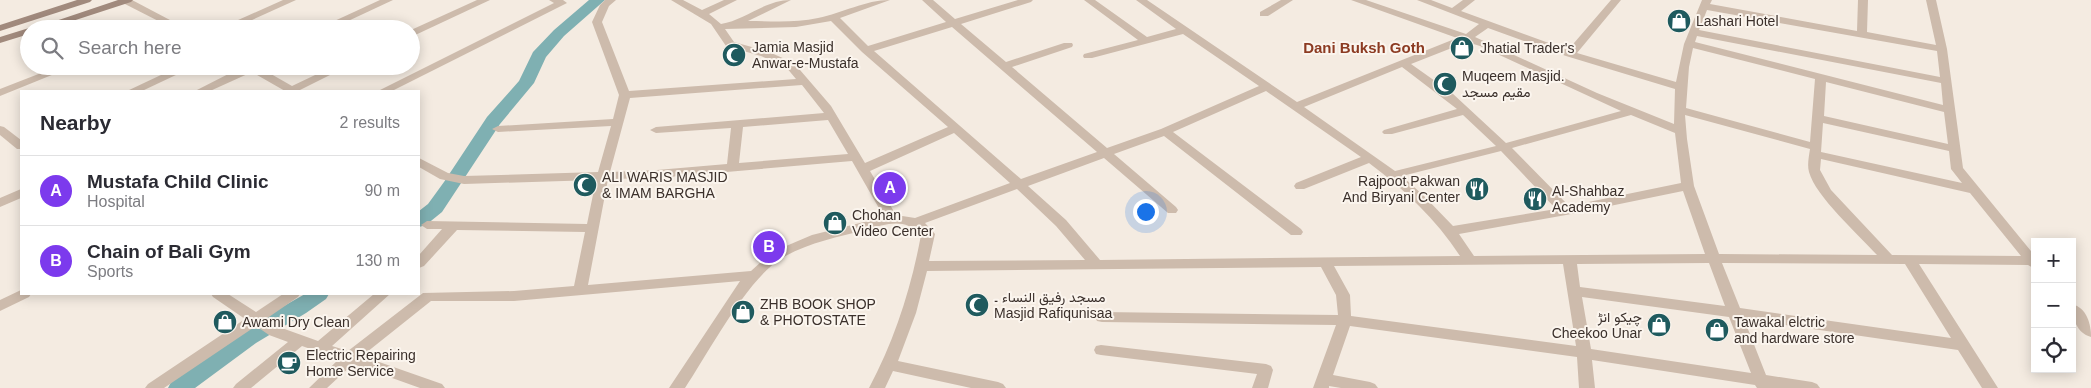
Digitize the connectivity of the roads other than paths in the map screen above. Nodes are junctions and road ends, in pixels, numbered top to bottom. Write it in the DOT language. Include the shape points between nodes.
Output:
graph roads {
  1 [pos="87,0"];
  2 [pos="127,0"];
  3 [pos="291,0"];
  4 [pos="388,0"];
  5 [pos="485,0"];
  6 [pos="554,0"];
  7 [pos="611,0"];
  8 [pos="676,0"];
  9 [pos="732,0"];
  10 [pos="786,0"];
  11 [pos="853,0"];
  12 [pos="885,0"];
  13 [pos="927,0"];
  14 [pos="1028,0"];
  15 [pos="1089,0"];
  16 [pos="1141,0"];
  17 [pos="1288,0"];
  18 [pos="1356,0"];
  19 [pos="1422,0"];
  20 [pos="1470,0"];
  21 [pos="1616,0"];
  22 [pos="1863,0"];
  23 [pos="1931,0"];
  24 [pos="1702,3"];
  25 [pos="864,7"];
  26 [pos="1454,11"];
  27 [pos="702,14"];
  28 [pos="1264,14"];
  29 [pos="833,17"];
  30 [pos="25,20"];
  31 [pos="65,20"];
  32 [pos="161,20"];
  33 [pos="244,20"];
  34 [pos="342,20"];
  35 [pos="20,22"];
  36 [pos="954,22"];
  37 [pos="1488,23"];
  38 [pos="732,24"];
  39 [pos="720,27"];
  40 [pos="0,28"];
  41 [pos="420,30"];
  42 [pos="1185,30"];
  43 [pos="20,34"];
  44 [pos="1862,34"];
  45 [pos="1467,38"];
  46 [pos="1691,38"];
  47 [pos="0,40"];
  48 [pos="1145,40"];
  49 [pos="1068,45"];
  50 [pos="866,50"];
  51 [pos="1942,50"];
  52 [pos="1570,54"];
  53 [pos="1088,56"];
  54 [pos="1403,63"];
  55 [pos="1005,66"];
  56 [pos="420,73"];
  57 [pos="46,75"];
  58 [pos="169,75"];
  59 [pos="234,75"];
  60 [pos="265,75"];
  61 [pos="324,75"];
  62 [pos="417,75"];
  63 [pos="1821,78"];
  64 [pos="1945,80"];
  65 [pos="804,82"];
  66 [pos="1268,86"];
  67 [pos="1680,87"];
  68 [pos="135,90"];
  69 [pos="203,90"];
  70 [pos="290,90"];
  71 [pos="294,90"];
  72 [pos="386,90"];
  73 [pos="0,93"];
  74 [pos="626,95"];
  75 [pos="1296,106"];
  76 [pos="1680,110"];
  77 [pos="1949,110"];
  78 [pos="1463,111"];
  79 [pos="1632,111"];
  80 [pos="832,116"];
  81 [pos="1818,118"];
  82 [pos="619,122"];
  83 [pos="737,124"];
  84 [pos="956,128"];
  85 [pos="0,129"];
  86 [pos="498,129"];
  87 [pos="656,130"];
  88 [pos="1165,131"];
  89 [pos="1680,131"];
  90 [pos="1388,132"];
  91 [pos="20,143"];
  92 [pos="1504,147"];
  93 [pos="1816,150"];
  94 [pos="1954,150"];
  95 [pos="1106,153"];
  96 [pos="856,157"];
  97 [pos="1370,158"];
  98 [pos="420,163"];
  99 [pos="732,167"];
  100 [pos="863,169"];
  101 [pos="603,175"];
  102 [pos="1393,175"];
  103 [pos="1018,185"];
  104 [pos="1300,186"];
  105 [pos="1688,186"];
  106 [pos="1974,190"];
  107 [pos="20,193"];
  108 [pos="0,203"];
  109 [pos="1172,210"];
  110 [pos="1566,211"];
  111 [pos="892,219"];
  112 [pos="916,222"];
  113 [pos="427,225"];
  114 [pos="453,226"];
  115 [pos="592,228"];
  116 [pos="1450,231"];
  117 [pos="1296,232"];
  118 [pos="1714,258"];
  119 [pos="1569,259"];
  120 [pos="1470,260"];
  121 [pos="1889,260"];
  122 [pos="1909,260"];
  123 [pos="1324,261"];
  124 [pos="2031,261"];
  125 [pos="420,262"];
  126 [pos="1096,263"];
  127 [pos="2031,263"];
  128 [pos="922,266"];
  129 [pos="756,275"];
  130 [pos="580,290"];
  131 [pos="1574,291"];
  132 [pos="22,295"];
  133 [pos="219,295"];
  134 [pos="292,295"];
  135 [pos="382,295"];
  136 [pos="0,306"];
  137 [pos="1735,313"];
  138 [pos="2076,315"];
  139 [pos="1102,317"];
  140 [pos="255,320"];
  141 [pos="1343,320"];
  142 [pos="2091,332"];
  143 [pos="300,340"];
  144 [pos="1963,345"];
  145 [pos="322,348"];
  146 [pos="1101,350"];
  147 [pos="1584,353"];
  148 [pos="350,358"];
  149 [pos="890,365"];
  150 [pos="404,383"];
  151 [pos="1323,383"];
  152 [pos="1763,384"];
  153 [pos="152,388"];
  154 [pos="241,388"];
  155 [pos="317,388"];
  156 [pos="437,388"];
  157 [pos="677,388"];
  158 [pos="877,388"];
  159 [pos="998,388"];
  160 [pos="1260,388"];
  161 [pos="1370,388"];
  162 [pos="1587,388"];
  163 [pos="1812,388"];
  164 [pos="1990,388"];
  1 -- 30 [label="main road"];
  2 -- 31 [label="main road"];
  2 -- 32 [label="street"];
  3 -- 33 [label="street"];
  4 -- 34 [label="street"];
  5 -- 41 [label="street"];
  6 -- 56 [label="street" via="562,4"];
  7 -- 74 [label="street" via="597,22"];
  8 -- 27 [label="street"];
  9 -- 27 [label="street"];
  10 -- 38 [label="street"];
  11 -- 25 [label="street"];
  12 -- 25 [label="street"];
  13 -- 36 [label="street"];
  14 -- 36 [label="street"];
  15 -- 48 [label="street"];
  16 -- 42 [label="street"];
  17 -- 28 [label="street"];
  18 -- 45 [label="street"];
  19 -- 26 [label="street"];
  20 -- 26 [label="street"];
  21 -- 52 [label="street"];
  22 -- 44 [label="street"];
  23 -- 51 [label="street"];
  24 -- 44 [label="street"];
  24 -- 46 [label="street"];
  25 -- 29 [label="street"];
  26 -- 37 [label="street"];
  27 -- 39 [label="street"];
  29 -- 38 [label="street" via="798,24"];
  29 -- 50 [label="street"];
  35 -- 40 [label="main road"];
  36 -- 50 [label="street"];
  36 -- 55 [label="street"];
  37 -- 45 [label="street"];
  37 -- 52 [label="street"];
  38 -- 39 [label="street"];
  39 -- 65 [label="street" via="730,44 790,66"];
  42 -- 48 [label="street"];
  42 -- 66 [label="street"];
  43 -- 47 [label="main road"];
  44 -- 51 [label="street"];
  45 -- 54 [label="street"];
  45 -- 79 [label="street"];
  46 -- 63 [label="street"];
  46 -- 64 [label="street"];
  46 -- 67 [label="street"];
  48 -- 53 [label="street"];
  49 -- 55 [label="street"];
  50 -- 84 [label="street"];
  51 -- 64 [label="street"];
  52 -- 67 [label="street"];
  54 -- 75 [label="street"];
  54 -- 78 [label="street"];
  55 -- 95 [label="street"];
  57 -- 73 [label="street"];
  58 -- 68 [label="street"];
  59 -- 69 [label="street"];
  60 -- 70 [label="street"];
  61 -- 71 [label="street"];
  62 -- 72 [label="street"];
  63 -- 77 [label="street"];
  63 -- 81 [label="street"];
  64 -- 77 [label="street"];
  65 -- 74 [label="street"];
  65 -- 80 [label="street"];
  66 -- 75 [label="street"];
  66 -- 88 [label="street"];
  67 -- 76 [label="street"];
  74 -- 82 [label="street"];
  75 -- 97 [label="street"];
  76 -- 89 [label="street"];
  76 -- 93 [label="street"];
  77 -- 94 [label="street"];
  78 -- 90 [label="street"];
  78 -- 92 [label="street"];
  79 -- 89 [label="street"];
  79 -- 92 [label="street"];
  80 -- 83 [label="street"];
  80 -- 96 [label="street"];
  81 -- 93 [label="street"];
  81 -- 94 [label="street"];
  82 -- 86 [label="street"];
  82 -- 101 [label="street"];
  83 -- 87 [label="street"];
  83 -- 99 [label="street"];
  84 -- 100 [label="street"];
  84 -- 103 [label="street"];
  85 -- 91 [label="street"];
  88 -- 95 [label="street"];
  88 -- 117 [label="street"];
  89 -- 105 [label="street"];
  92 -- 102 [label="street"];
  92 -- 110 [label="street"];
  93 -- 106 [label="street"];
  93 -- 121 [label="street" via="1814,170 1819,181"];
  94 -- 106 [label="street" via="1956,169"];
  95 -- 103 [label="street"];
  95 -- 109 [label="street"];
  96 -- 99 [label="street"];
  96 -- 100 [label="street"];
  97 -- 102 [label="street"];
  97 -- 104 [label="street"];
  98 -- 101 [label="street" via="444,176 464,180"];
  99 -- 101 [label="street"];
  100 -- 111 [label="street"];
  101 -- 115 [label="street"];
  102 -- 116 [label="street" via="1428,204"];
  103 -- 112 [label="street"];
  103 -- 126 [label="street" via="1061,223"];
  105 -- 110 [label="street"];
  105 -- 118 [label="street"];
  106 -- 124 [label="street"];
  107 -- 108 [label="street"];
  110 -- 116 [label="street"];
  111 -- 112 [label="street"];
  111 -- 129 [label="street" via="817,238 777,255"];
  112 -- 128 [label="street" via="928,234"];
  113 -- 114 [label="street"];
  114 -- 115 [label="street"];
  114 -- 125 [label="street"];
  115 -- 130 [label="street"];
  116 -- 120 [label="street"];
  118 -- 119 [label="street"];
  118 -- 121 [label="street"];
  118 -- 137 [label="street"];
  119 -- 120 [label="street"];
  119 -- 131 [label="street"];
  120 -- 123 [label="street"];
  121 -- 122 [label="street"];
  122 -- 127 [label="street"];
  122 -- 144 [label="street"];
  123 -- 126 [label="street"];
  123 -- 141 [label="street" via="1345,306"];
  126 -- 128 [label="street"];
  128 -- 149 [label="street"];
  129 -- 130 [label="street"];
  129 -- 157 [label="street" via="746,283"];
  130 -- 148 [label="street" via="514,296 428,296"];
  131 -- 137 [label="street"];
  131 -- 147 [label="street"];
  132 -- 136 [label="street"];
  133 -- 140 [label="street"];
  134 -- 140 [label="street"];
  135 -- 145 [label="street"];
  137 -- 144 [label="street"];
  137 -- 152 [label="street"];
  138 -- 142 [label="street"];
  139 -- 141 [label="street"];
  140 -- 143 [label="street"];
  140 -- 153 [label="street"];
  141 -- 147 [label="street"];
  141 -- 151 [label="street"];
  143 -- 145 [label="street"];
  143 -- 154 [label="street"];
  144 -- 164 [label="street"];
  145 -- 148 [label="street"];
  146 -- 160 [label="street" via="1266,370"];
  147 -- 152 [label="street"];
  147 -- 162 [label="street"];
  148 -- 150 [label="street"];
  148 -- 155 [label="street"];
  149 -- 158 [label="street"];
  149 -- 159 [label="street"];
  150 -- 156 [label="street"];
  151 -- 161 [label="street"];
  152 -- 163 [label="street"];
}
